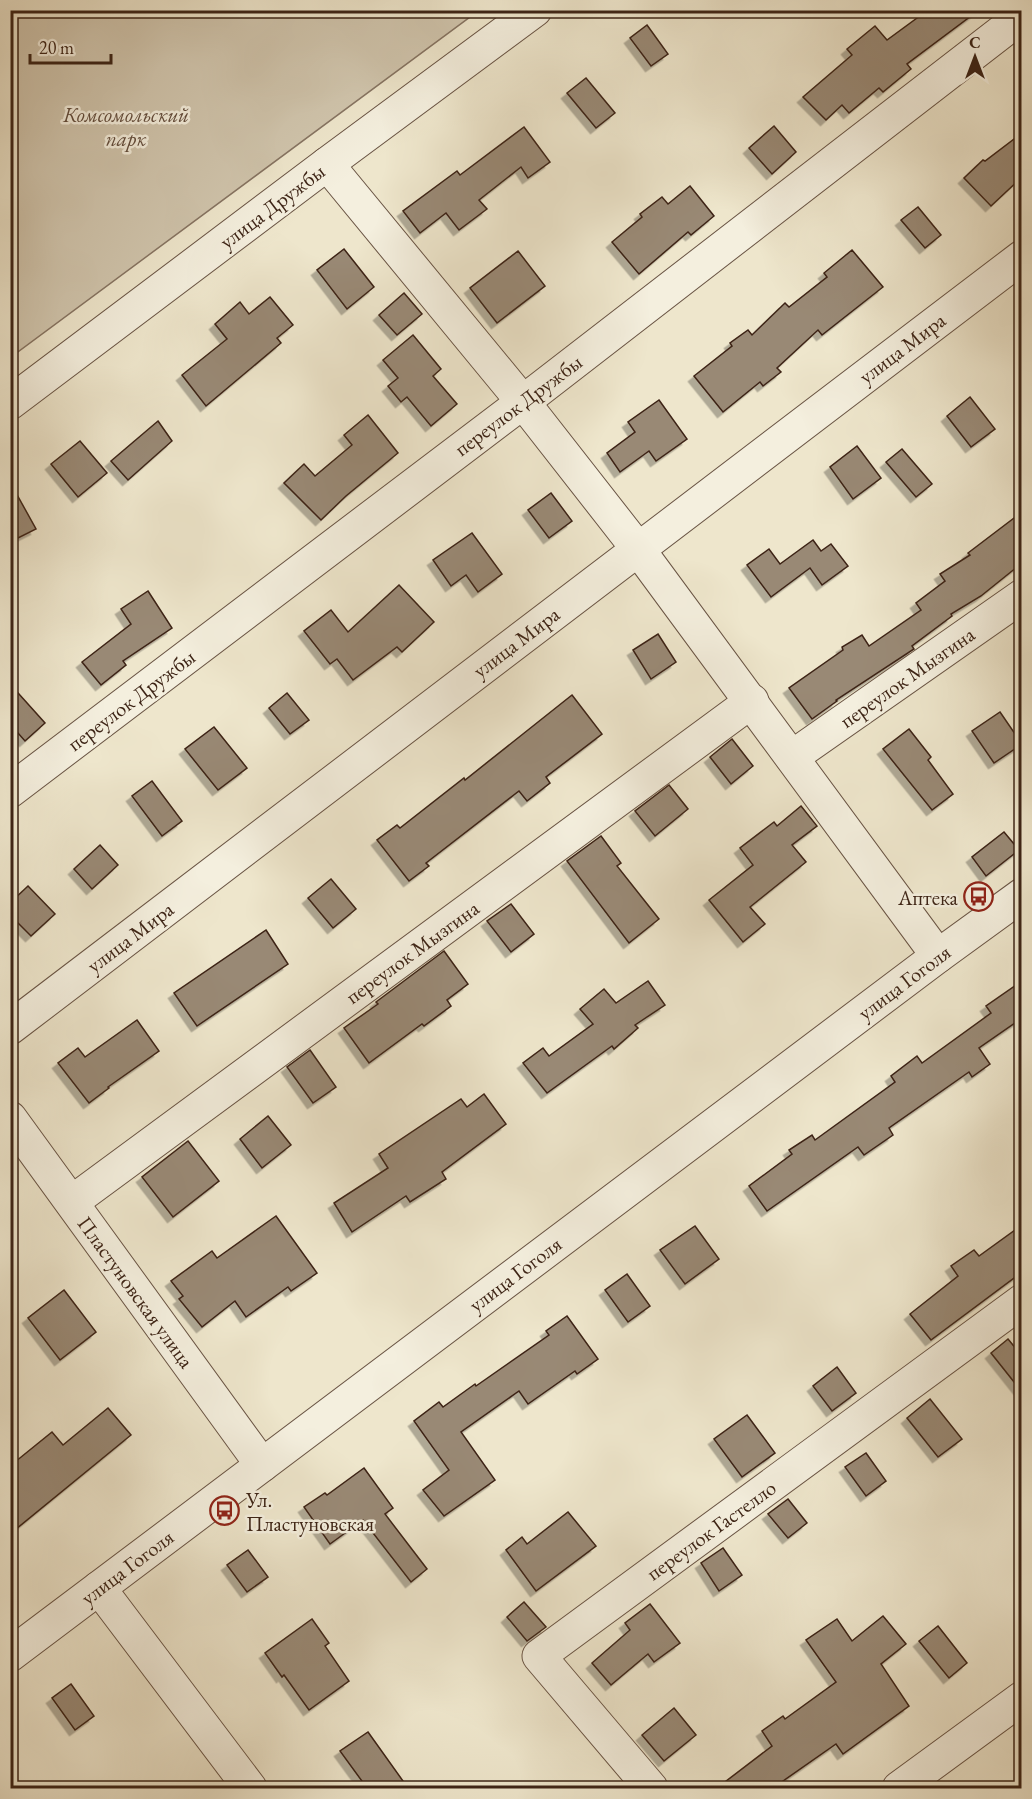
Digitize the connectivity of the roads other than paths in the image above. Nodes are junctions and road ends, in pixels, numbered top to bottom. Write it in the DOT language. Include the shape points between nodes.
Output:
graph roads {
  1 [pos="535,10"];
  2 [pos="1022,16"];
  3 [pos="327,164"];
  4 [pos="1022,257"];
  5 [pos="523,402"];
  6 [pos="10,403"];
  7 [pos="638,549"];
  8 [pos="1022,596"];
  9 [pos="752,701"];
  10 [pos="792,757"];
  11 [pos="10,791"];
  12 [pos="1022,895"];
  13 [pos="938,956"];
  14 [pos="10,1028"];
  15 [pos="10,1118"];
  16 [pos="72,1202"];
  17 [pos="1022,1301"];
  18 [pos="262,1465"];
  19 [pos="99,1588"];
  20 [pos="10,1655"];
  21 [pos="1022,1698"];
  22 [pos="250,1788"];
  23 [pos="651,1788"];
  24 [pos="899,1788"];
  1 -- 3 [label="street, улица Дружбы"];
  2 -- 5 [label="street, переулок Дружбы"];
  3 -- 5 [label="street"];
  3 -- 6 [label="street, улица Дружбы"];
  4 -- 7 [label="street, улица Мира"];
  5 -- 7 [label="street"];
  5 -- 11 [label="street, переулок Дружбы"];
  7 -- 9 [label="street"];
  7 -- 14 [label="street, улица Мира"];
  8 -- 10 [label="street, переулок Мызгина"];
  9 -- 10 [label="street"];
  9 -- 16 [label="street, переулок Мызгина"];
  10 -- 13 [label="street"];
  12 -- 13 [label="street, улица Гоголя"];
  13 -- 18 [label="street, улица Гоголя"];
  15 -- 16 [label="street, Пластуновская улица"];
  16 -- 18 [label="street, Пластуновская улица"];
  17 -- 23 [label="street, переулок Гастелло" via="539,1656"];
  18 -- 19 [label="street, улица Гоголя"];
  19 -- 20 [label="street, улица Гоголя"];
  19 -- 22 [label="street"];
  21 -- 24 [label="street"];
}
